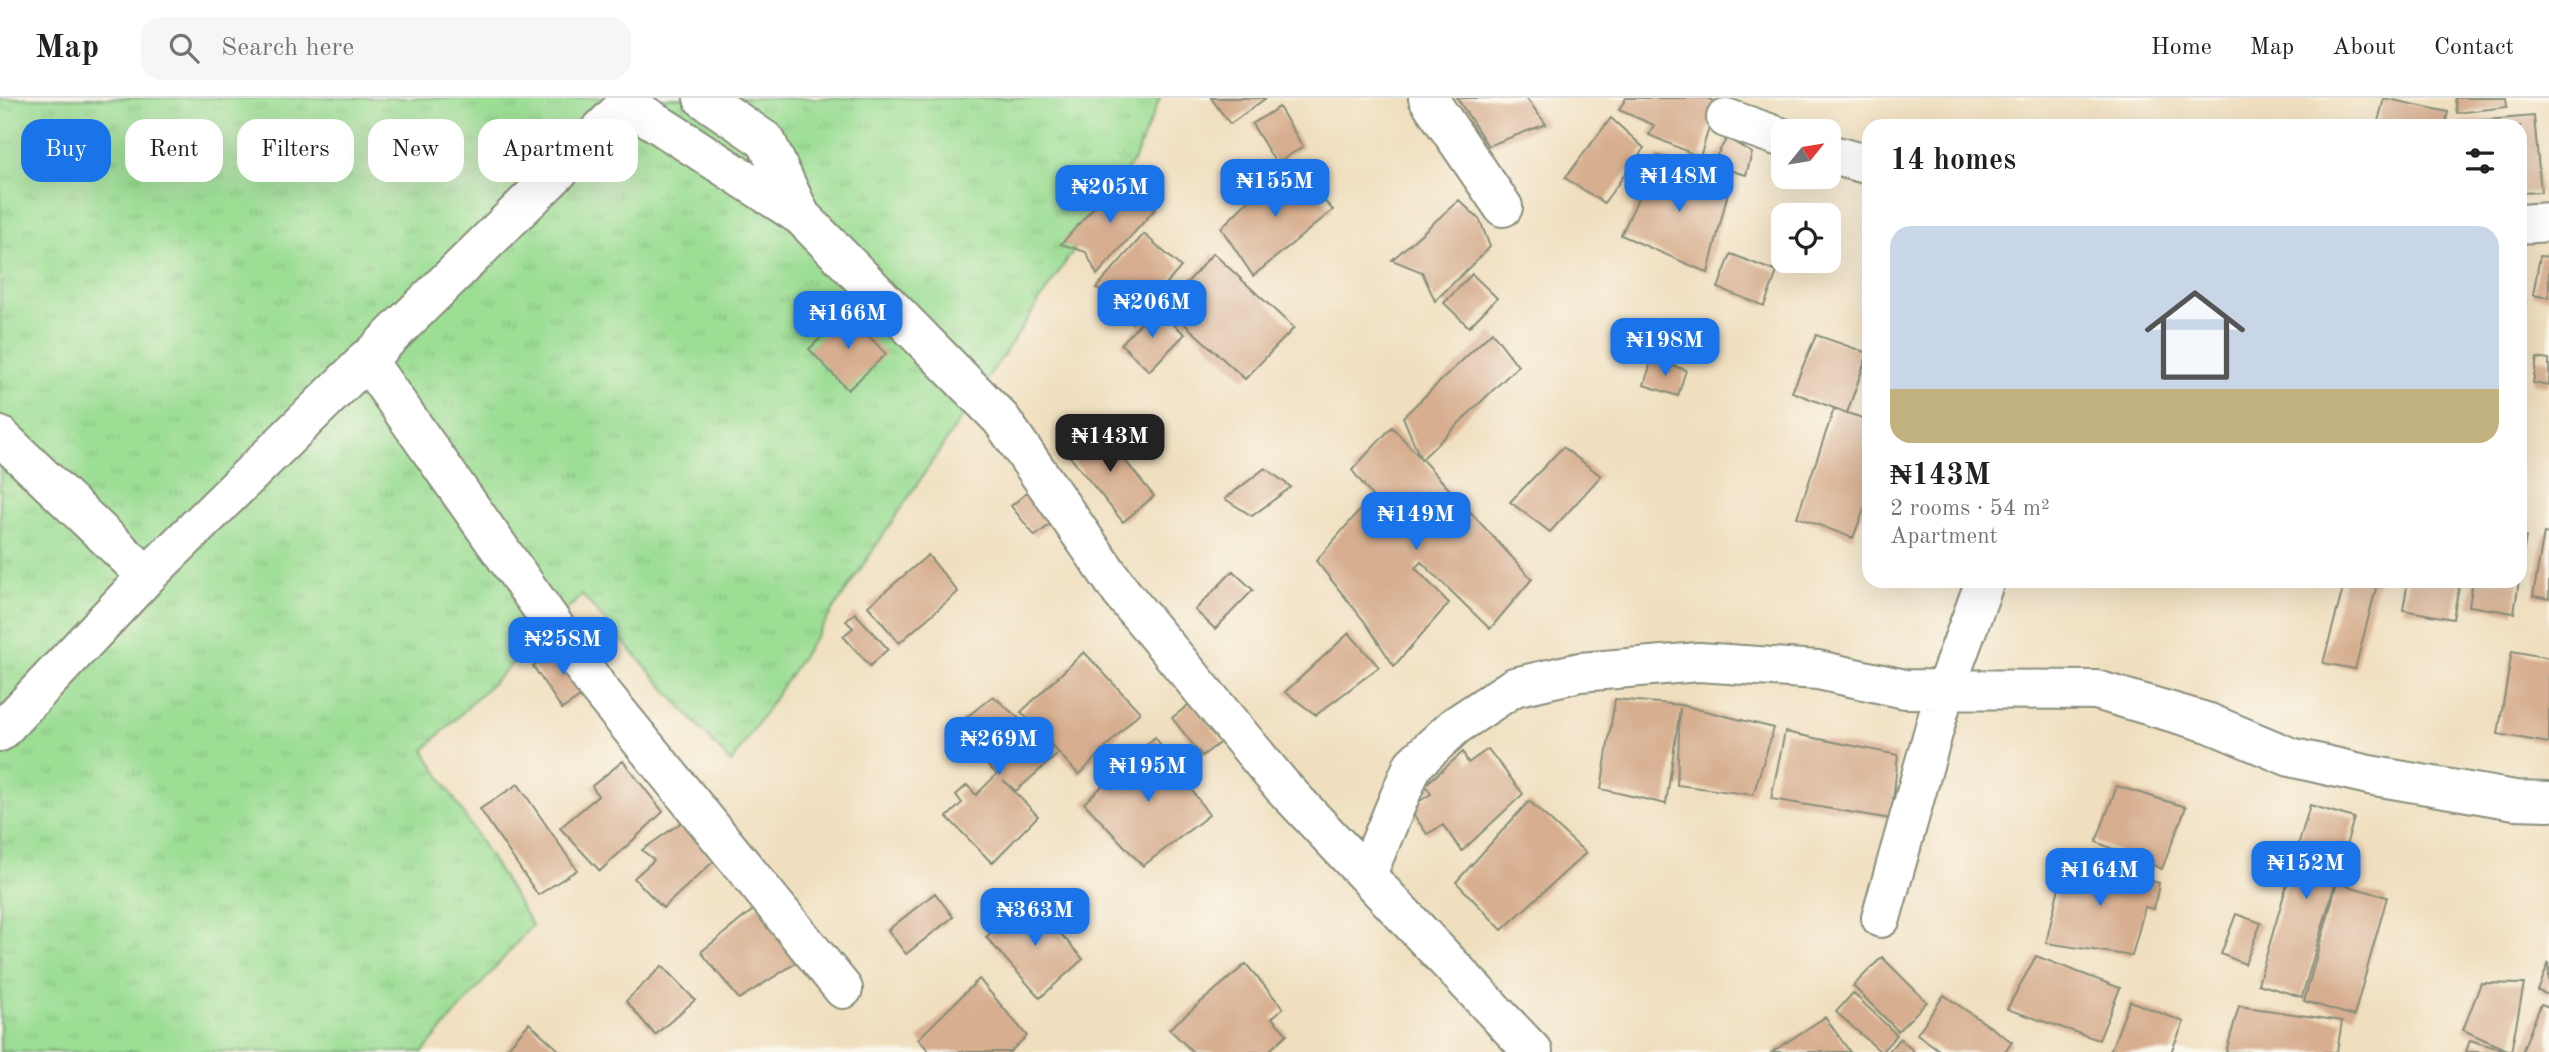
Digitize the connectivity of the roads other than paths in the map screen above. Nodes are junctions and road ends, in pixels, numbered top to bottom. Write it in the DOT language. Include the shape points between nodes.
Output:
graph roads {
  1 [pos="703,98"];
  2 [pos="752,98"];
  3 [pos="1428,98"];
  4 [pos="631,102"];
  5 [pos="1726,118"];
  6 [pos="1771,134"];
  7 [pos="766,141"];
  8 [pos="1841,157"];
  9 [pos="1862,163"];
  10 [pos="1503,207"];
  11 [pos="801,216"];
  12 [pos="2549,222"];
  13 [pos="2527,224"];
  14 [pos="366,359"];
  15 [pos="0,436"];
  16 [pos="147,576"];
  17 [pos="1982,588"];
  18 [pos="1946,687"];
  19 [pos="0,732"];
  20 [pos="2549,801"];
  21 [pos="1367,874"];
  22 [pos="1881,918"];
  23 [pos="843,989"];
  24 [pos="1533,1052"];
  1 -- 7 [label="street"];
  2 -- 7 [label="street"];
  3 -- 10 [label="street"];
  4 -- 11 [label="street"];
  4 -- 14 [label="street"];
  5 -- 6 [label="street"];
  7 -- 11 [label="street"];
  8 -- 9 [label="street"];
  11 -- 21 [label="street" via="1001,419 1121,592 1282,786"];
  12 -- 13 [label="street"];
  14 -- 16 [label="street"];
  14 -- 23 [label="street" via="598,688"];
  15 -- 16 [label="street"];
  16 -- 19 [label="street"];
  17 -- 18 [label="street"];
  18 -- 20 [label="street" via="2096,690 2210,723 2290,757 2488,796"];
  18 -- 21 [label="street" via="1905,689 1818,670 1699,662 1580,672 1514,688 1455,726 1413,765"];
  18 -- 22 [label="street"];
  21 -- 24 [label="street"];
}
